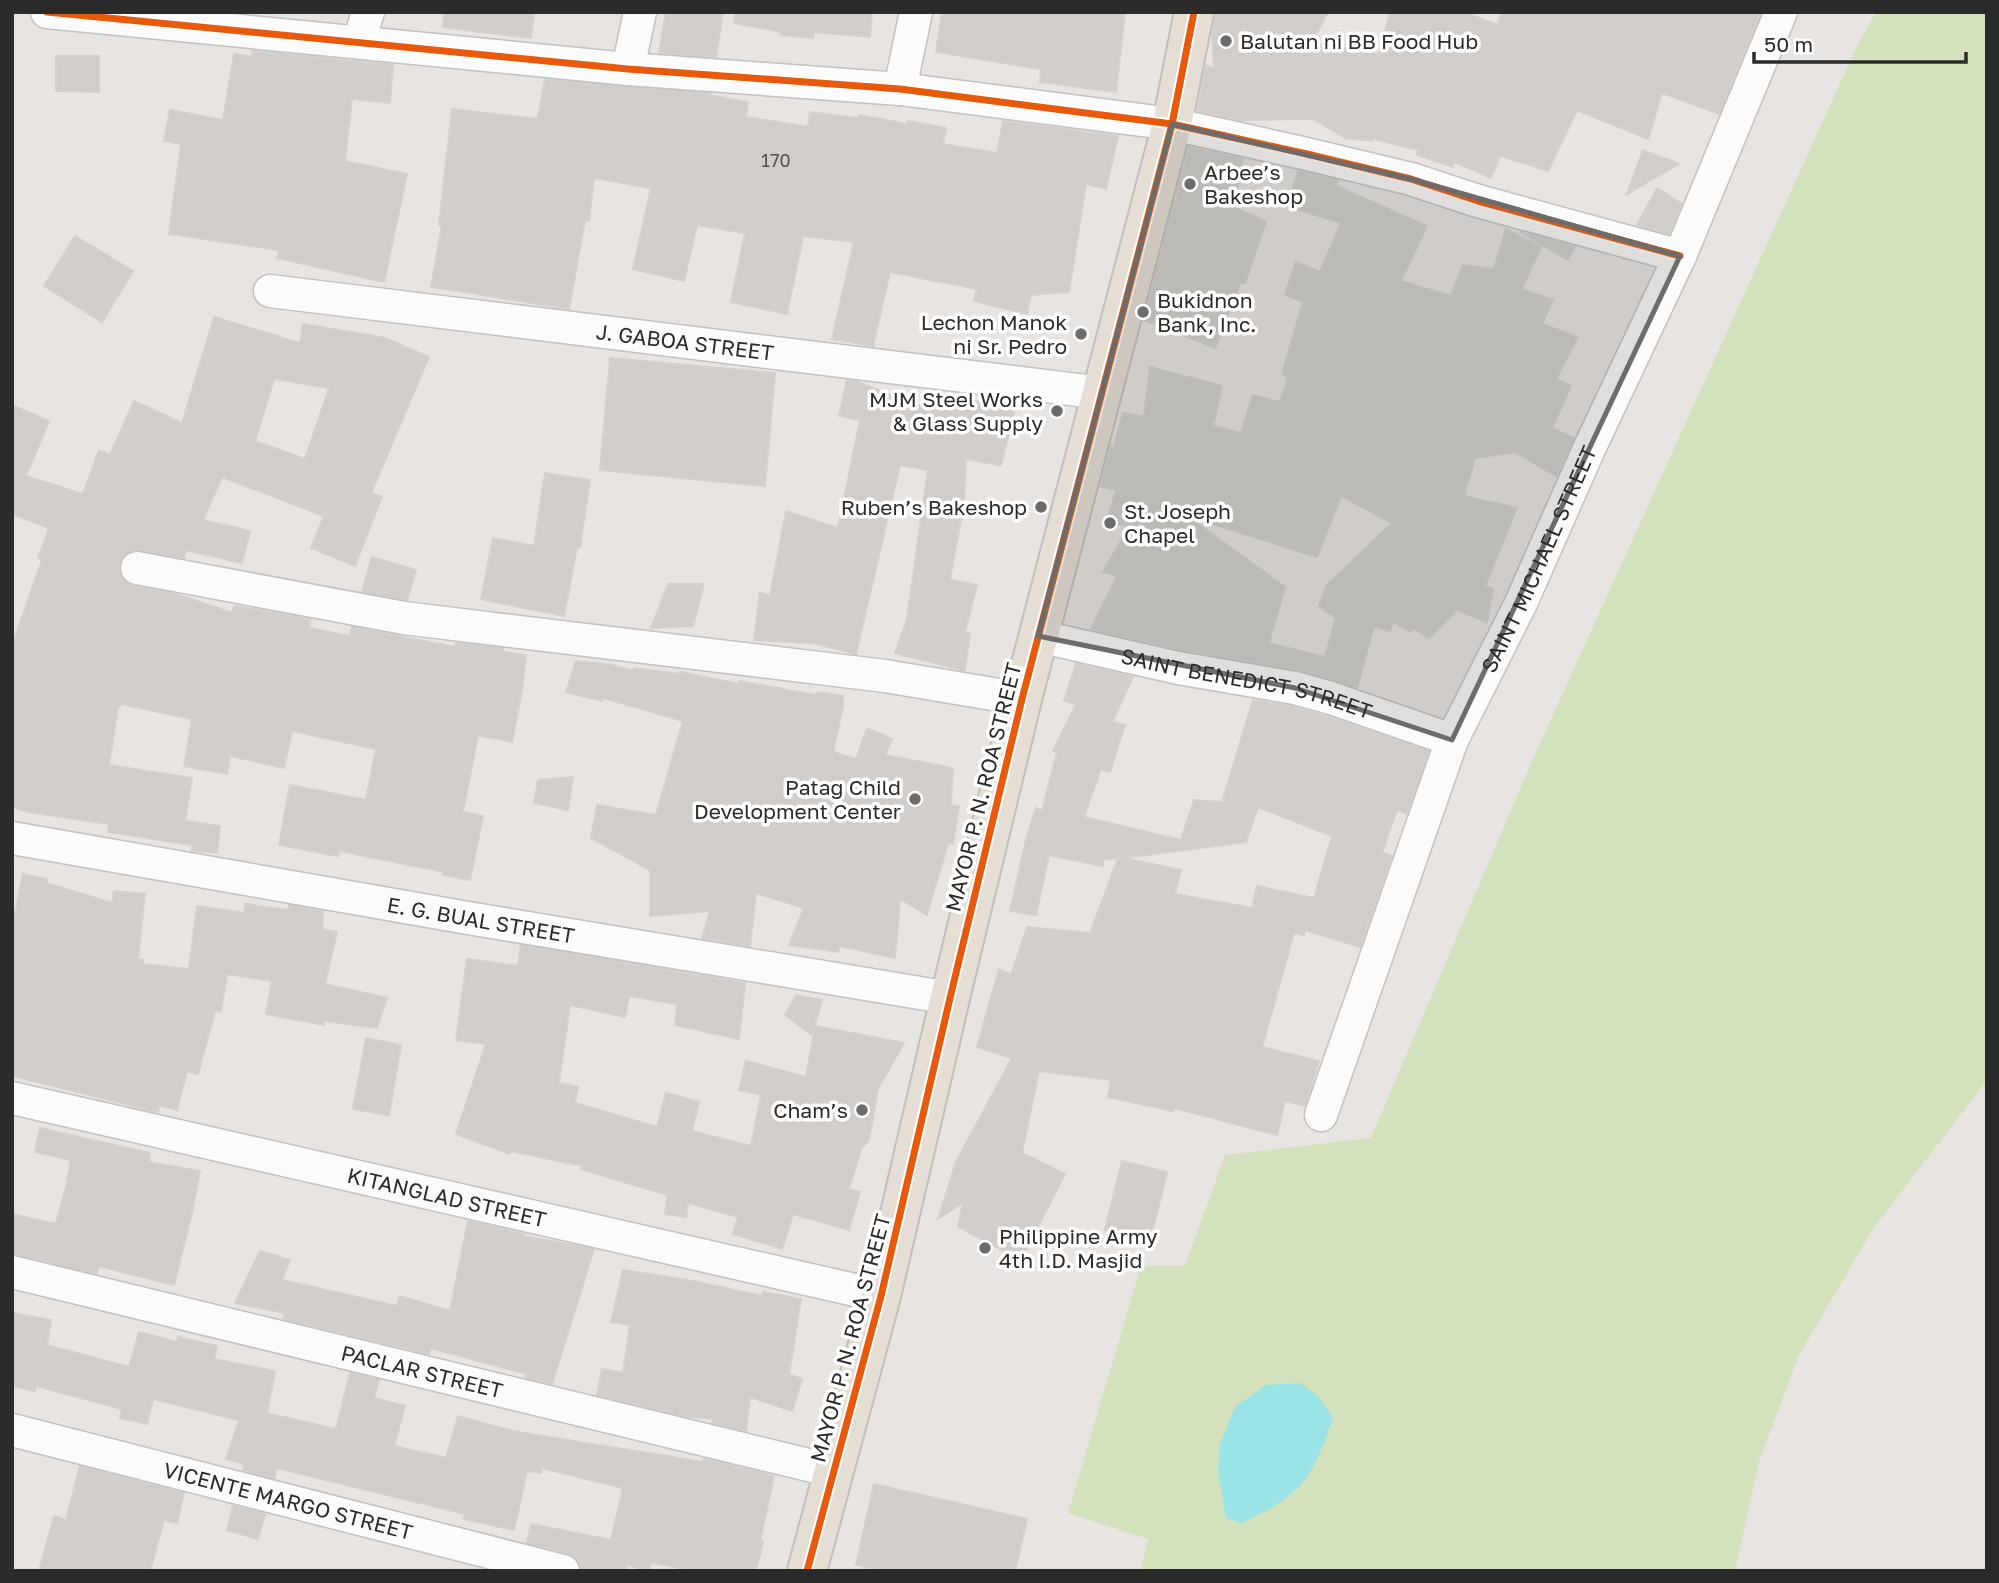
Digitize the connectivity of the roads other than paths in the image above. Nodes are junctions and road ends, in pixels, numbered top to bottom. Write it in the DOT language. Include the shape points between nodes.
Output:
graph roads {
  1 [pos="47,12"];
  2 [pos="368,12"];
  3 [pos="640,12"];
  4 [pos="916,12"];
  5 [pos="1195,12"];
  6 [pos="1781,12"];
  7 [pos="359,42"];
  8 [pos="628,69"];
  9 [pos="900,89"];
  10 [pos="1172,124"];
  11 [pos="1680,256"];
  12 [pos="270,291"];
  13 [pos="1102,393"];
  14 [pos="137,568"];
  15 [pos="1038,636"];
  16 [pos="1022,698"];
  17 [pos="1452,740"];
  18 [pos="12,838"];
  19 [pos="950,998"];
  20 [pos="12,1098"];
  21 [pos="1321,1115"];
  22 [pos="12,1272"];
  23 [pos="881,1296"];
  24 [pos="12,1430"];
  25 [pos="833,1471"];
  26 [pos="564,1571"];
  27 [pos="807,1571"];
  1 -- 7 [label="street"];
  2 -- 7 [label="street"];
  3 -- 8 [label="street"];
  4 -- 9 [label="street"];
  5 -- 10 [label="main road, MAYOR P. N. ROA STREET"];
  6 -- 11 [label="street, SAINT MICHAEL STREET"];
  7 -- 8 [label="street"];
  8 -- 9 [label="street"];
  9 -- 10 [label="street"];
  10 -- 11 [label="street" via="1411,179"];
  10 -- 13 [label="main road, MAYOR P. N. ROA STREET"];
  11 -- 17 [label="street, SAINT MICHAEL STREET" via="1521,603"];
  12 -- 13 [label="street, J. GABOA STREET"];
  13 -- 15 [label="main road, MAYOR P. N. ROA STREET"];
  14 -- 16 [label="street" via="404,618 886,676"];
  15 -- 16 [label="main road, MAYOR P. N. ROA STREET"];
  15 -- 17 [label="street, SAINT BENEDICT STREET" via="1178,668 1295,688"];
  16 -- 19 [label="main road, MAYOR P. N. ROA STREET"];
  17 -- 21 [label="street, SAINT MICHAEL STREET"];
  18 -- 19 [label="street, E. G. BUAL STREET"];
  19 -- 23 [label="main road, MAYOR P. N. ROA STREET"];
  20 -- 23 [label="street, KITANGLAD STREET"];
  22 -- 25 [label="street, PACLAR STREET"];
  23 -- 25 [label="main road, MAYOR P. N. ROA STREET"];
  24 -- 26 [label="street, VICENTE MARGO STREET"];
  25 -- 27 [label="main road, MAYOR P. N. ROA STREET"];
}
